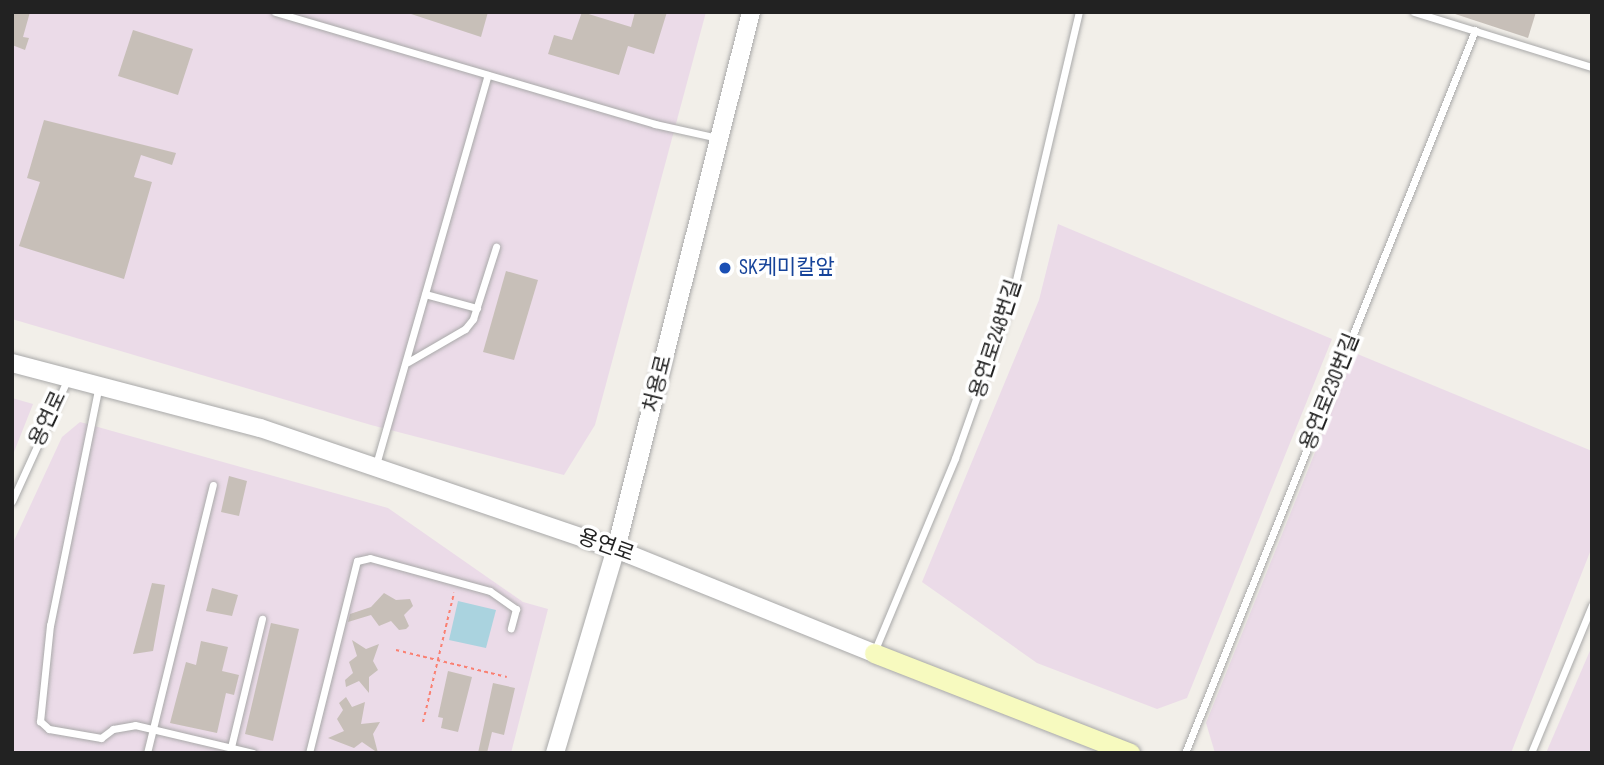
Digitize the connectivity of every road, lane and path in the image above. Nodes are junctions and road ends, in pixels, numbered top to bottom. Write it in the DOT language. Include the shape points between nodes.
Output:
graph roads {
  1 [pos="275,12"];
  2 [pos="751,12"];
  3 [pos="1079,12"];
  4 [pos="1414,12"];
  5 [pos="1475,30"];
  6 [pos="1592,67"];
  7 [pos="488,75"];
  8 [pos="719,138"];
  9 [pos="496,247"];
  10 [pos="425,294"];
  11 [pos="477,308"];
  12 [pos="12,363"];
  13 [pos="405,365"];
  14 [pos="68,377"];
  15 [pos="99,385"];
  16 [pos="375,468"];
  17 [pos="213,485"];
  18 [pos="12,501"];
  19 [pos="616,549"];
  20 [pos="457,581"];
  21 [pos="1592,605"];
  22 [pos="262,619"];
  23 [pos="511,628"];
  24 [pos="396,650"];
  25 [pos="873,653"];
  26 [pos="438,661"];
  27 [pos="507,677"];
  28 [pos="423,722"];
  29 [pos="152,730"];
  30 [pos="230,747"];
  31 [pos="147,753"];
  32 [pos="253,753"];
  33 [pos="309,753"];
  34 [pos="555,753"];
  35 [pos="1130,753"];
  36 [pos="1185,753"];
  37 [pos="1531,753"];
  1 -- 7 [label="lane"];
  2 -- 8 [label="street, 처용로"];
  3 -- 25 [label="lane, 용연로248번길" via="1012,297 955,458"];
  4 -- 5 [label="lane"];
  5 -- 6 [label="lane"];
  5 -- 36 [label="lane, 용연로230번길"];
  7 -- 8 [label="lane"];
  7 -- 10 [label="lane"];
  8 -- 19 [label="street, 처용로"];
  9 -- 11 [label="lane"];
  10 -- 11 [label="lane"];
  10 -- 13 [label="lane"];
  11 -- 13 [label="lane" via="466,329"];
  12 -- 14 [label="street, 용연로"];
  13 -- 16 [label="lane"];
  14 -- 15 [label="street, 용연로"];
  14 -- 18 [label="lane, 용연로"];
  15 -- 16 [label="street, 용연로" via="260,428"];
  15 -- 29 [label="lane" via="50,625 40,721 49,729 101,738 123,726"];
  16 -- 19 [label="street, 용연로"];
  17 -- 29 [label="lane"];
  19 -- 25 [label="street, 용연로"];
  19 -- 34 [label="street, 처용로"];
  20 -- 23 [label="lane" via="513,604"];
  20 -- 26 [label="path"];
  20 -- 33 [label="lane" via="370,558 357,561"];
  21 -- 37 [label="lane"];
  22 -- 30 [label="lane"];
  24 -- 26 [label="path"];
  25 -- 35 [label="main road, 용연로"];
  26 -- 27 [label="path"];
  26 -- 28 [label="path"];
  29 -- 30 [label="lane"];
  29 -- 31 [label="lane"];
  30 -- 32 [label="lane"];
}
